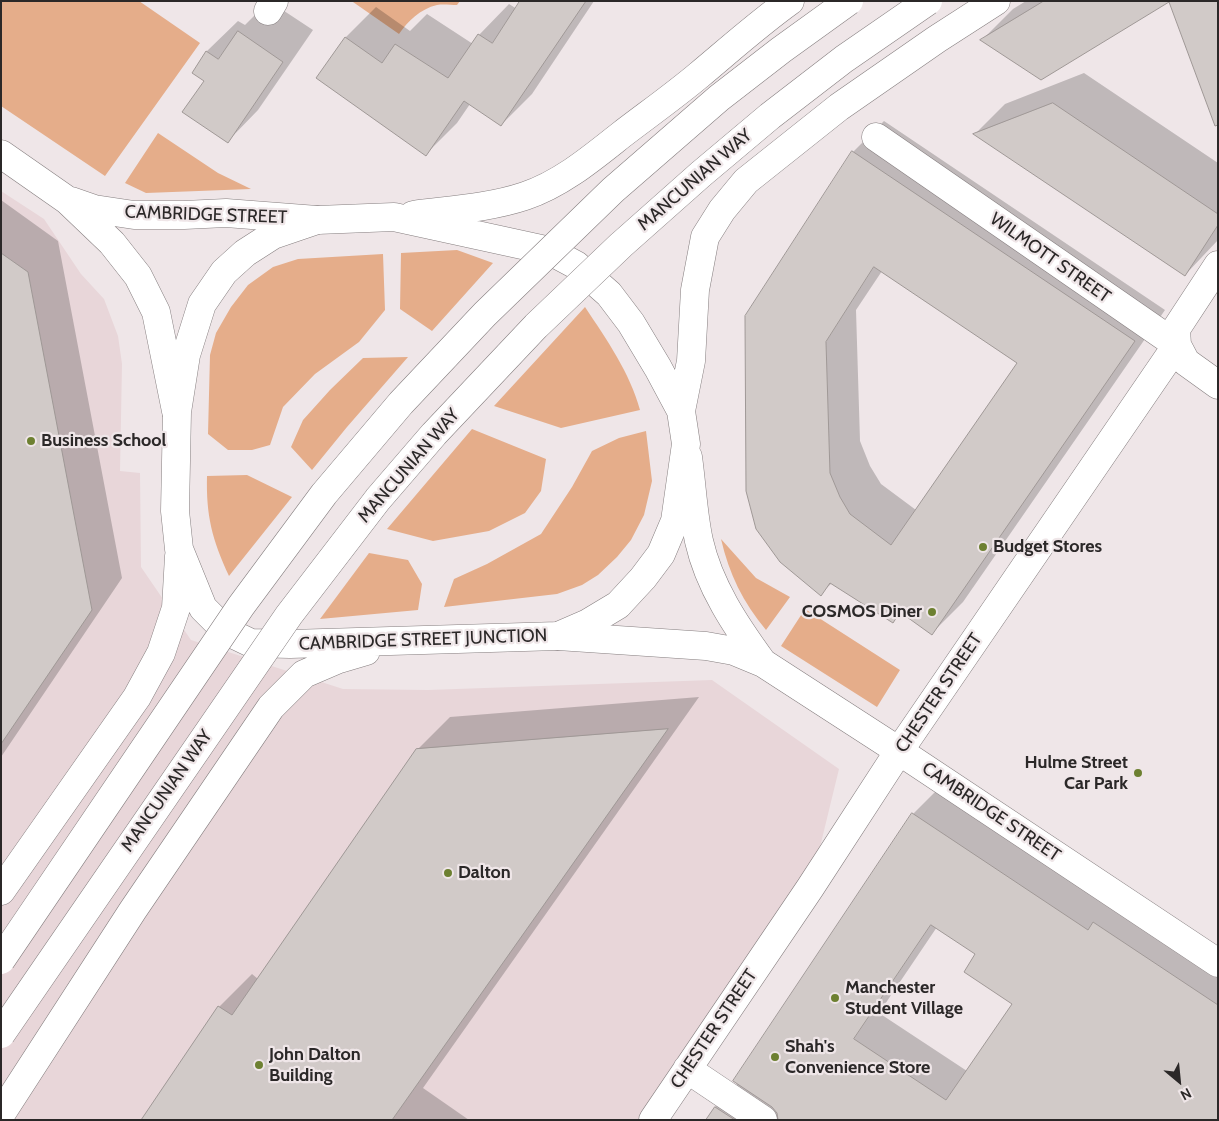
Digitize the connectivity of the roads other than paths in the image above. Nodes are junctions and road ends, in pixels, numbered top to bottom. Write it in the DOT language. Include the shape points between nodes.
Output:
graph roads {
  1 [pos="790,1"];
  2 [pos="849,1"];
  3 [pos="928,1"];
  4 [pos="996,1"];
  5 [pos="876,137"];
  6 [pos="1,154"];
  7 [pos="67,200"];
  8 [pos="394,217"];
  9 [pos="317,220"];
  10 [pos="1218,265"];
  11 [pos="1177,345"];
  12 [pos="1218,384"];
  13 [pos="177,412"];
  14 [pos="681,412"];
  15 [pos="686,444"];
  16 [pos="179,550"];
  17 [pos="558,636"];
  18 [pos="399,642"];
  19 [pos="763,663"];
  20 [pos="899,751"];
  21 [pos="8,881"];
  22 [pos="1,960"];
  23 [pos="1218,963"];
  24 [pos="1,1034"];
  25 [pos="687,1069"];
  26 [pos="1,1114"];
  27 [pos="653,1120"];
  28 [pos="763,1120"];
  1 -- 8 [label="main road" via="627,131 550,185 526,196 487,206"];
  2 -- 22 [label="main road, bridge" via="719,98 613,190 485,314 401,403 324,494 241,606"];
  3 -- 24 [label="main road, MANCUNIAN WAY, bridge" via="837,64 701,174 536,326 434,434 378,499 289,615"];
  4 -- 14 [label="main road, MANCUNIAN WAY" via="839,107 746,181 722,210 705,237 694,290 691,361"];
  5 -- 11 [label="main road, WILMOTT STREET"];
  6 -- 7 [label="main road, CAMBRIDGE STREET"];
  7 -- 9 [label="main road, CAMBRIDGE STREET" via="94,209 134,215 226,213"];
  7 -- 13 [label="main road, CAMBRIDGE STREET" via="112,243 138,276 156,312"];
  8 -- 9 [label="main road, CAMBRIDGE STREET JUNCTION"];
  8 -- 14 [label="main road, CAMBRIDGE STREET JUNCTION" via="550,251 576,265 609,294 631,323"];
  9 -- 13 [label="main road, CAMBRIDGE STREET JUNCTION" via="273,235 224,272 202,304 186,355"];
  10 -- 11 [label="main road, CHESTER STREET" via="1176,329"];
  11 -- 12 [label="main road, WILMOTT STREET" via="1186,362"];
  11 -- 20 [label="main road, CHESTER STREET"];
  13 -- 16 [label="main road, CAMBRIDGE STREET JUNCTION" via="175,511"];
  14 -- 15 [label="main road, CAMBRIDGE STREET JUNCTION"];
  15 -- 17 [label="main road, CAMBRIDGE STREET JUNCTION" via="676,521 661,554 618,605"];
  15 -- 19 [label="main road, CAMBRIDGE STREET" via="699,540 707,567 724,604"];
  16 -- 18 [label="main road, CAMBRIDGE STREET JUNCTION" via="202,608 226,631 251,643"];
  16 -- 21 [label="main road" via="176,608 161,653 136,697"];
  17 -- 18 [label="main road, CAMBRIDGE STREET JUNCTION"];
  17 -- 19 [label="main road, CAMBRIDGE STREET" via="706,646 734,651"];
  18 -- 26 [label="main road" via="339,659 304,674 271,707 133,910"];
  19 -- 20 [label="main road, CAMBRIDGE STREET"];
  20 -- 23 [label="main road, CAMBRIDGE STREET"];
  20 -- 25 [label="main road, CHESTER STREET"];
  25 -- 27 [label="main road, CHESTER STREET"];
  25 -- 28 [label="main road"];
}
